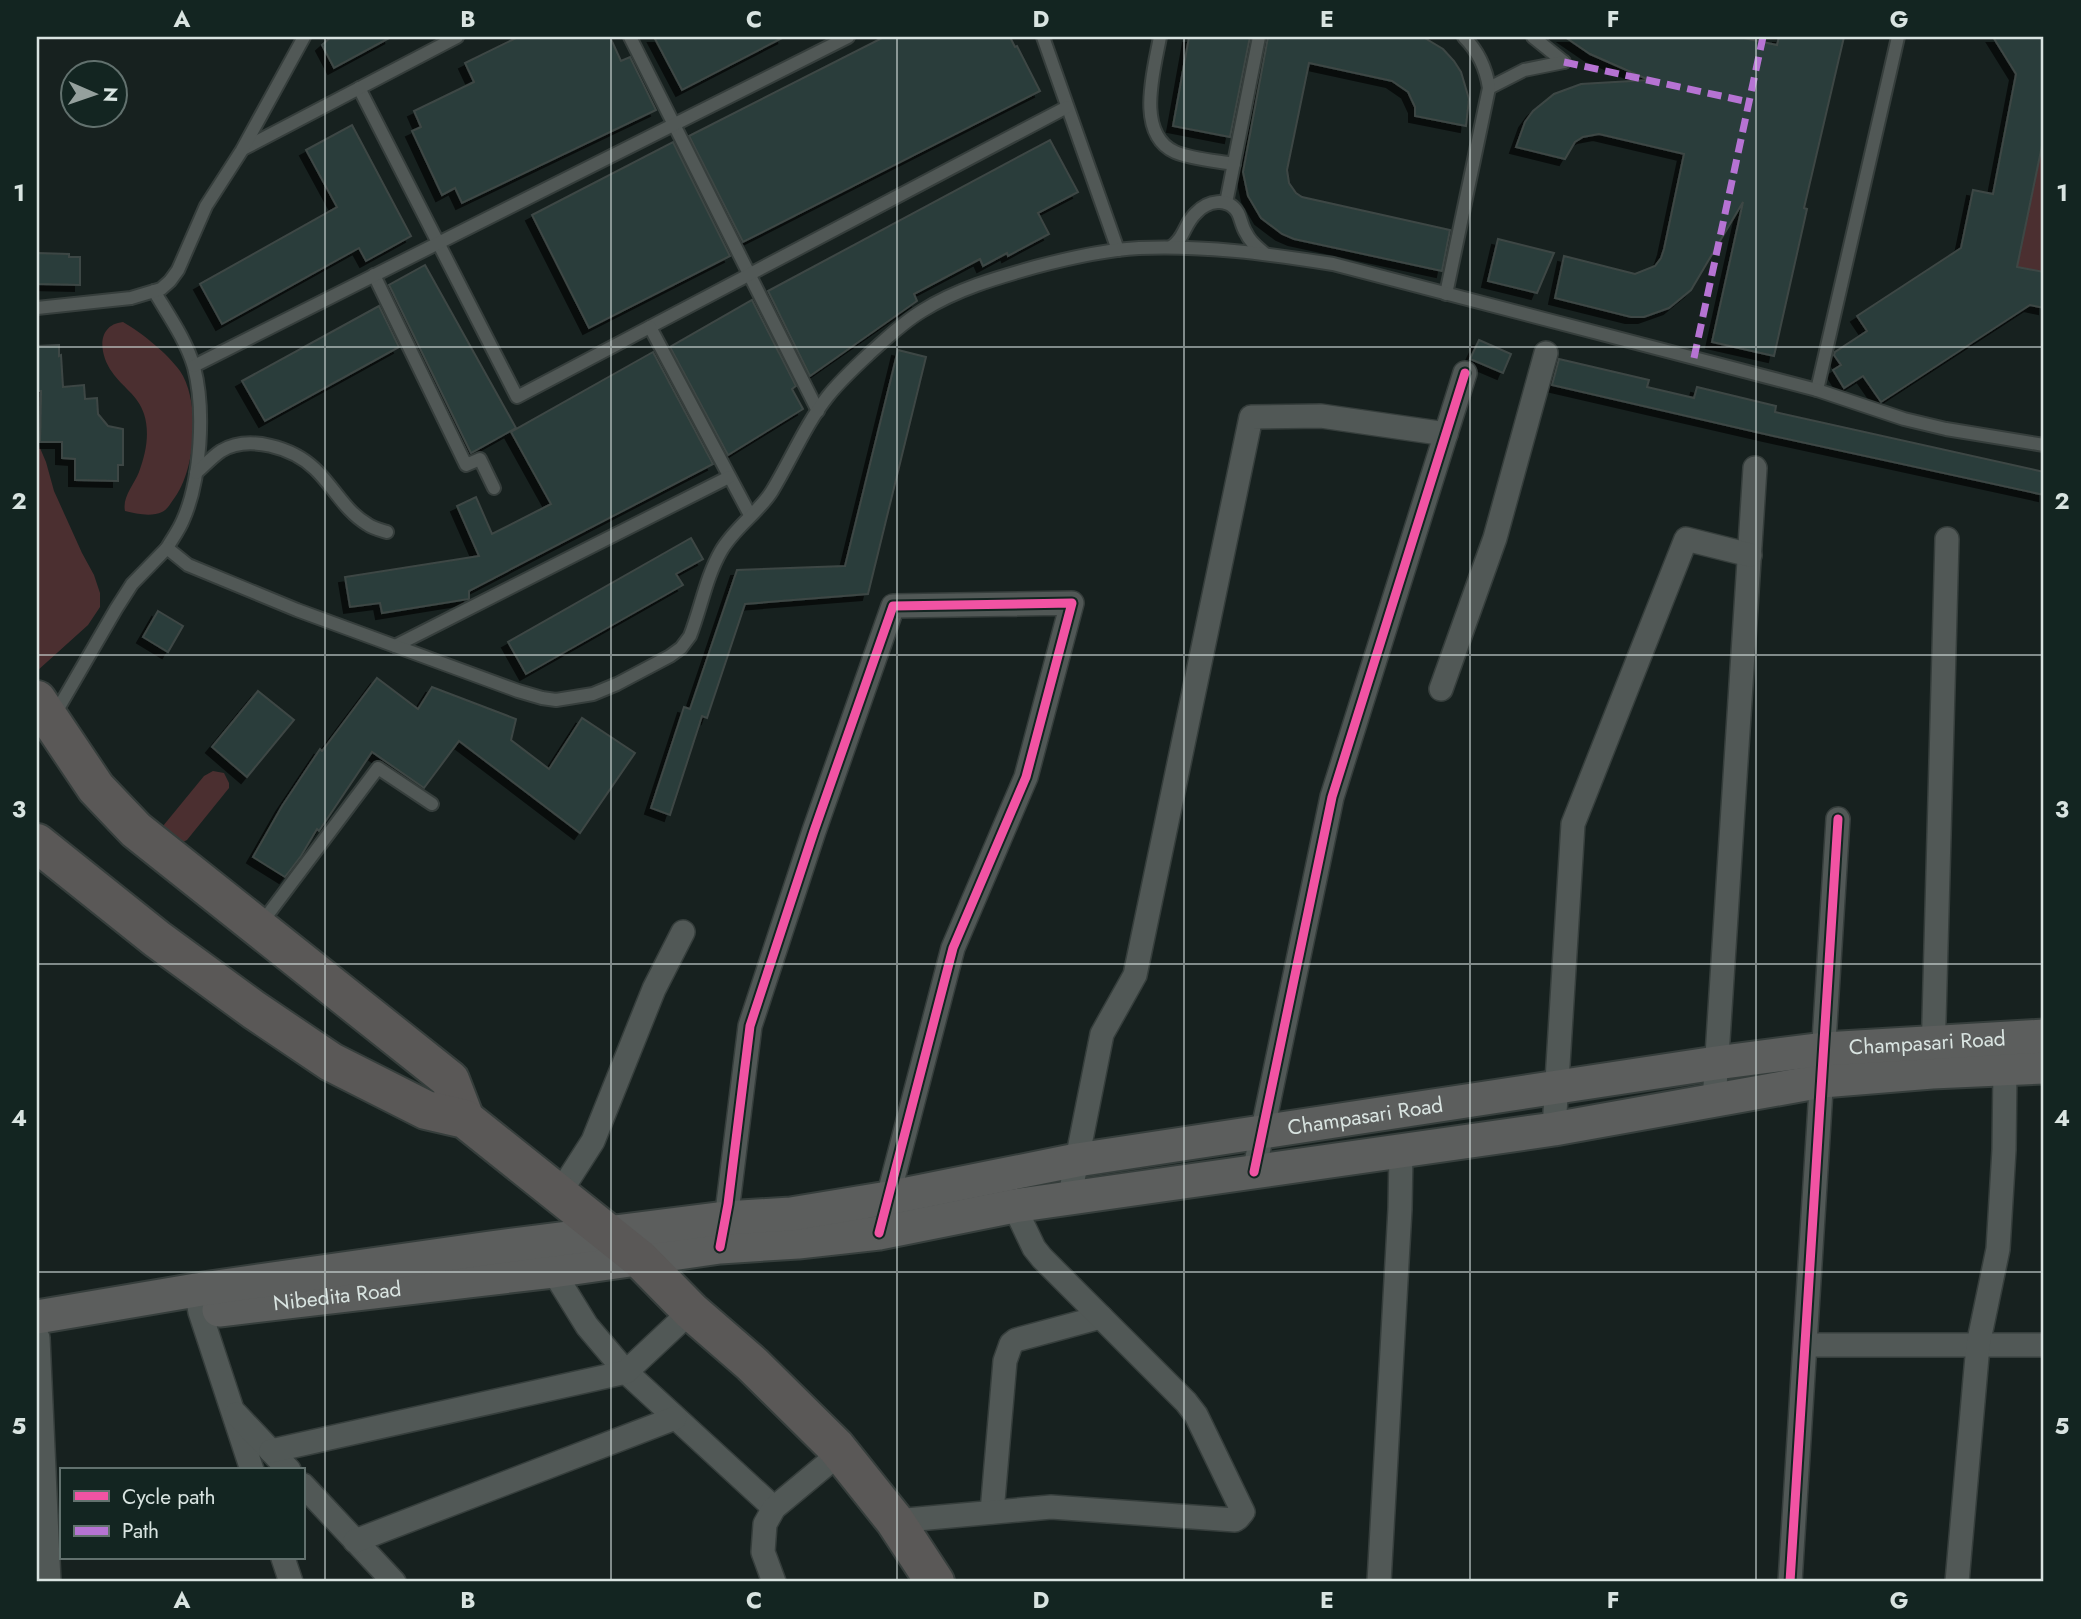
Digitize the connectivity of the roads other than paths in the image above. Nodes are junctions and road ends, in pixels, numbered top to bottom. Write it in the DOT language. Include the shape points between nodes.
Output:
graph roads {
  1 [pos="304,37"];
  2 [pos="457,37"];
  3 [pos="630,37"];
  4 [pos="848,37"];
  5 [pos="1043,37"];
  6 [pos="1160,37"];
  7 [pos="1259,37"];
  8 [pos="1464,37"];
  9 [pos="1533,37"];
  10 [pos="1898,37"];
  11 [pos="359,88"];
  12 [pos="1489,88"];
  13 [pos="1068,107"];
  14 [pos="674,124"];
  15 [pos="243,150"];
  16 [pos="1234,164"];
  17 [pos="1227,204"];
  18 [pos="438,243"];
  19 [pos="1171,247"];
  20 [pos="1118,250"];
  21 [pos="1265,253"];
  22 [pos="750,274"];
  23 [pos="374,275"];
  24 [pos="154,291"];
  25 [pos="1446,294"];
  26 [pos="37,309"];
  27 [pos="650,327"];
  28 [pos="1546,354"];
  29 [pos="194,366"];
  30 [pos="1465,373"];
  31 [pos="1816,390"];
  32 [pos="818,411"];
  33 [pos="1446,434"];
  34 [pos="2044,445"];
  35 [pos="1755,468"];
  36 [pos="197,473"];
  37 [pos="729,477"];
  38 [pos="494,488"];
  39 [pos="750,515"];
  40 [pos="387,532"];
  41 [pos="1947,539"];
  42 [pos="167,548"];
  43 [pos="1750,555"];
  44 [pos="394,646"];
  45 [pos="1441,689"];
  46 [pos="44,710"];
  47 [pos="432,804"];
  48 [pos="1838,819"];
  49 [pos="37,843"];
  50 [pos="257,928"];
  51 [pos="683,932"];
  52 [pos="2044,1036"];
  53 [pos="1933,1056"];
  54 [pos="1716,1063"];
  55 [pos="1823,1065"];
  56 [pos="2044,1067"];
  57 [pos="2005,1069"];
  58 [pos="1556,1088"];
  59 [pos="1713,1102"];
  60 [pos="465,1119"];
  61 [pos="1554,1129"];
  62 [pos="1263,1132"];
  63 [pos="1401,1151"];
  64 [pos="1077,1160"];
  65 [pos="1254,1172"];
  66 [pos="559,1194"];
  67 [pos="888,1198"];
  68 [pos="1069,1200"];
  69 [pos="1014,1206"];
  70 [pos="723,1232"];
  71 [pos="607,1233"];
  72 [pos="879,1233"];
  73 [pos="640,1259"];
  74 [pos="553,1271"];
  75 [pos="198,1301"];
  76 [pos="691,1311"];
  77 [pos="37,1317"];
  78 [pos="1101,1317"];
  79 [pos="37,1338"];
  80 [pos="1806,1345"];
  81 [pos="1978,1345"];
  82 [pos="2044,1345"];
  83 [pos="626,1372"];
  84 [pos="231,1408"];
  85 [pos="675,1418"];
  86 [pos="271,1451"];
  87 [pos="840,1453"];
  88 [pos="251,1468"];
  89 [pos="287,1468"];
  90 [pos="304,1486"];
  91 [pos="774,1508"];
  92 [pos="992,1512"];
  93 [pos="895,1521"];
  94 [pos="355,1541"];
  95 [pos="284,1560"];
  96 [pos="49,1582"];
  97 [pos="291,1582"];
  98 [pos="394,1582"];
  99 [pos="774,1582"];
  100 [pos="935,1582"];
  101 [pos="1379,1582"];
  102 [pos="1790,1582"];
  103 [pos="1957,1582"];
  1 -- 15 [label="lane"];
  2 -- 11 [label="lane"];
  3 -- 14 [label="lane"];
  4 -- 14 [label="lane"];
  5 -- 13 [label="lane"];
  6 -- 16 [label="lane" via="1150,104 1155,133 1176,153"];
  7 -- 16 [label="lane"];
  8 -- 12 [label="lane" via="1480,57"];
  9 -- 12 [label="lane" via="1564,62 1524,70"];
  10 -- 31 [label="lane"];
  11 -- 15 [label="lane"];
  11 -- 18 [label="lane"];
  12 -- 25 [label="lane"];
  13 -- 20 [label="lane"];
  13 -- 22 [label="lane"];
  14 -- 18 [label="lane"];
  14 -- 22 [label="lane"];
  15 -- 24 [label="lane" via="206,206 178,271"];
  16 -- 17 [label="lane"];
  17 -- 19 [label="lane" via="1203,206"];
  17 -- 21 [label="lane" via="1237,211 1246,235"];
  18 -- 23 [label="lane"];
  18 -- 27 [label="lane" via="517,397"];
  19 -- 20 [label="lane"];
  19 -- 21 [label="lane"];
  20 -- 32 [label="lane" via="1049,263 978,284 921,311 858,365"];
  21 -- 25 [label="lane" via="1333,264"];
  22 -- 27 [label="lane"];
  22 -- 32 [label="lane"];
  23 -- 29 [label="lane"];
  23 -- 38 [label="lane" via="466,465 480,459"];
  24 -- 26 [label="lane" via="112,302"];
  24 -- 29 [label="lane"];
  25 -- 31 [label="lane"];
  27 -- 37 [label="lane"];
  28 -- 45 [label="street" via="1495,538"];
  29 -- 36 [label="lane" via="199,407"];
  30 -- 33 [label="street"];
  31 -- 34 [label="lane" via="1904,419"];
  32 -- 39 [label="lane" via="769,495"];
  33 -- 62 [label="street" via="1332,797"];
  33 -- 64 [label="street" via="1321,416 1251,417 1135,975 1102,1034"];
  35 -- 43 [label="street"];
  36 -- 40 [label="lane" via="232,446 266,445 293,453 314,468 355,516"];
  36 -- 42 [label="lane" via="183,520"];
  37 -- 39 [label="lane"];
  37 -- 44 [label="lane"];
  39 -- 44 [label="lane" via="720,552 681,648 593,694 542,698"];
  41 -- 53 [label="street"];
  42 -- 44 [label="lane" via="188,565"];
  42 -- 46 [label="lane" via="132,584"];
  43 -- 54 [label="street"];
  43 -- 58 [label="street" via="1686,539 1573,824"];
  46 -- 50 [label="highway" via="96,788 136,830"];
  47 -- 50 [label="lane" via="378,768"];
  48 -- 55 [label="street"];
  49 -- 60 [label="highway" via="157,939 331,1062 426,1111"];
  50 -- 60 [label="highway" via="450,1080"];
  51 -- 66 [label="street" via="654,989 593,1141"];
  52 -- 53 [label="main road, Champasari Road"];
  53 -- 55 [label="main road, Champasari Road"];
  53 -- 57 [label="main road, Champasari Road"];
  54 -- 55 [label="main road, Champasari Road"];
  54 -- 58 [label="main road, Champasari Road"];
  54 -- 59 [label="street"];
  55 -- 59 [label="main road, Champasari Road"];
  55 -- 80 [label="street"];
  56 -- 57 [label="main road, Champasari Road"];
  57 -- 81 [label="street" via="1998,1250"];
  58 -- 61 [label="street"];
  58 -- 62 [label="main road, Champasari Road"];
  59 -- 61 [label="main road, Champasari Road"];
  60 -- 66 [label="highway"];
  61 -- 63 [label="main road, Champasari Road"];
  62 -- 64 [label="main road, Champasari Road"];
  62 -- 65 [label="street"];
  63 -- 65 [label="main road, Champasari Road"];
  63 -- 101 [label="street"];
  64 -- 67 [label="main road, Champasari Road"];
  64 -- 68 [label="street"];
  65 -- 68 [label="main road, Champasari Road"];
  66 -- 71 [label="highway"];
  67 -- 70 [label="main road, Champasari Road" via="791,1214"];
  67 -- 70 [label="street" via="953,948 1026,776 1072,603 892,606 750,1026"];
  67 -- 72 [label="street"];
  68 -- 69 [label="main road, Champasari Road"];
  69 -- 72 [label="main road, Champasari Road"];
  69 -- 78 [label="street" via="1038,1253"];
  70 -- 71 [label="main road, Champasari Road"];
  70 -- 72 [label="main road, Champasari Road" via="798,1242"];
  70 -- 73 [label="main road, Champasari Road"];
  71 -- 73 [label="highway"];
  71 -- 75 [label="main road, Nibedita Road"];
  73 -- 74 [label="main road, Nibedita Road"];
  73 -- 76 [label="highway"];
  74 -- 75 [label="main road, Nibedita Road"];
  74 -- 83 [label="street" via="587,1326"];
  75 -- 77 [label="main road, Nibedita Road"];
  75 -- 79 [label="main road, Nibedita Road"];
  75 -- 84 [label="street"];
  76 -- 83 [label="street"];
  76 -- 87 [label="highway" via="752,1364"];
  78 -- 92 [label="street" via="1011,1344 1005,1361"];
  78 -- 92 [label="street" via="1196,1415 1242,1512 1234,1520 1064,1507"];
  79 -- 96 [label="street"];
  80 -- 81 [label="street"];
  80 -- 102 [label="street"];
  81 -- 82 [label="street"];
  81 -- 103 [label="street"];
  83 -- 85 [label="street"];
  83 -- 86 [label="street"];
  84 -- 86 [label="street"];
  84 -- 88 [label="street"];
  85 -- 91 [label="street"];
  85 -- 94 [label="street"];
  86 -- 89 [label="street"];
  87 -- 91 [label="street"];
  87 -- 93 [label="highway"];
  90 -- 94 [label="street"];
  91 -- 99 [label="street" via="765,1524 763,1552"];
  92 -- 93 [label="street"];
  93 -- 100 [label="highway"];
  94 -- 98 [label="street"];
  95 -- 97 [label="street"];
}
